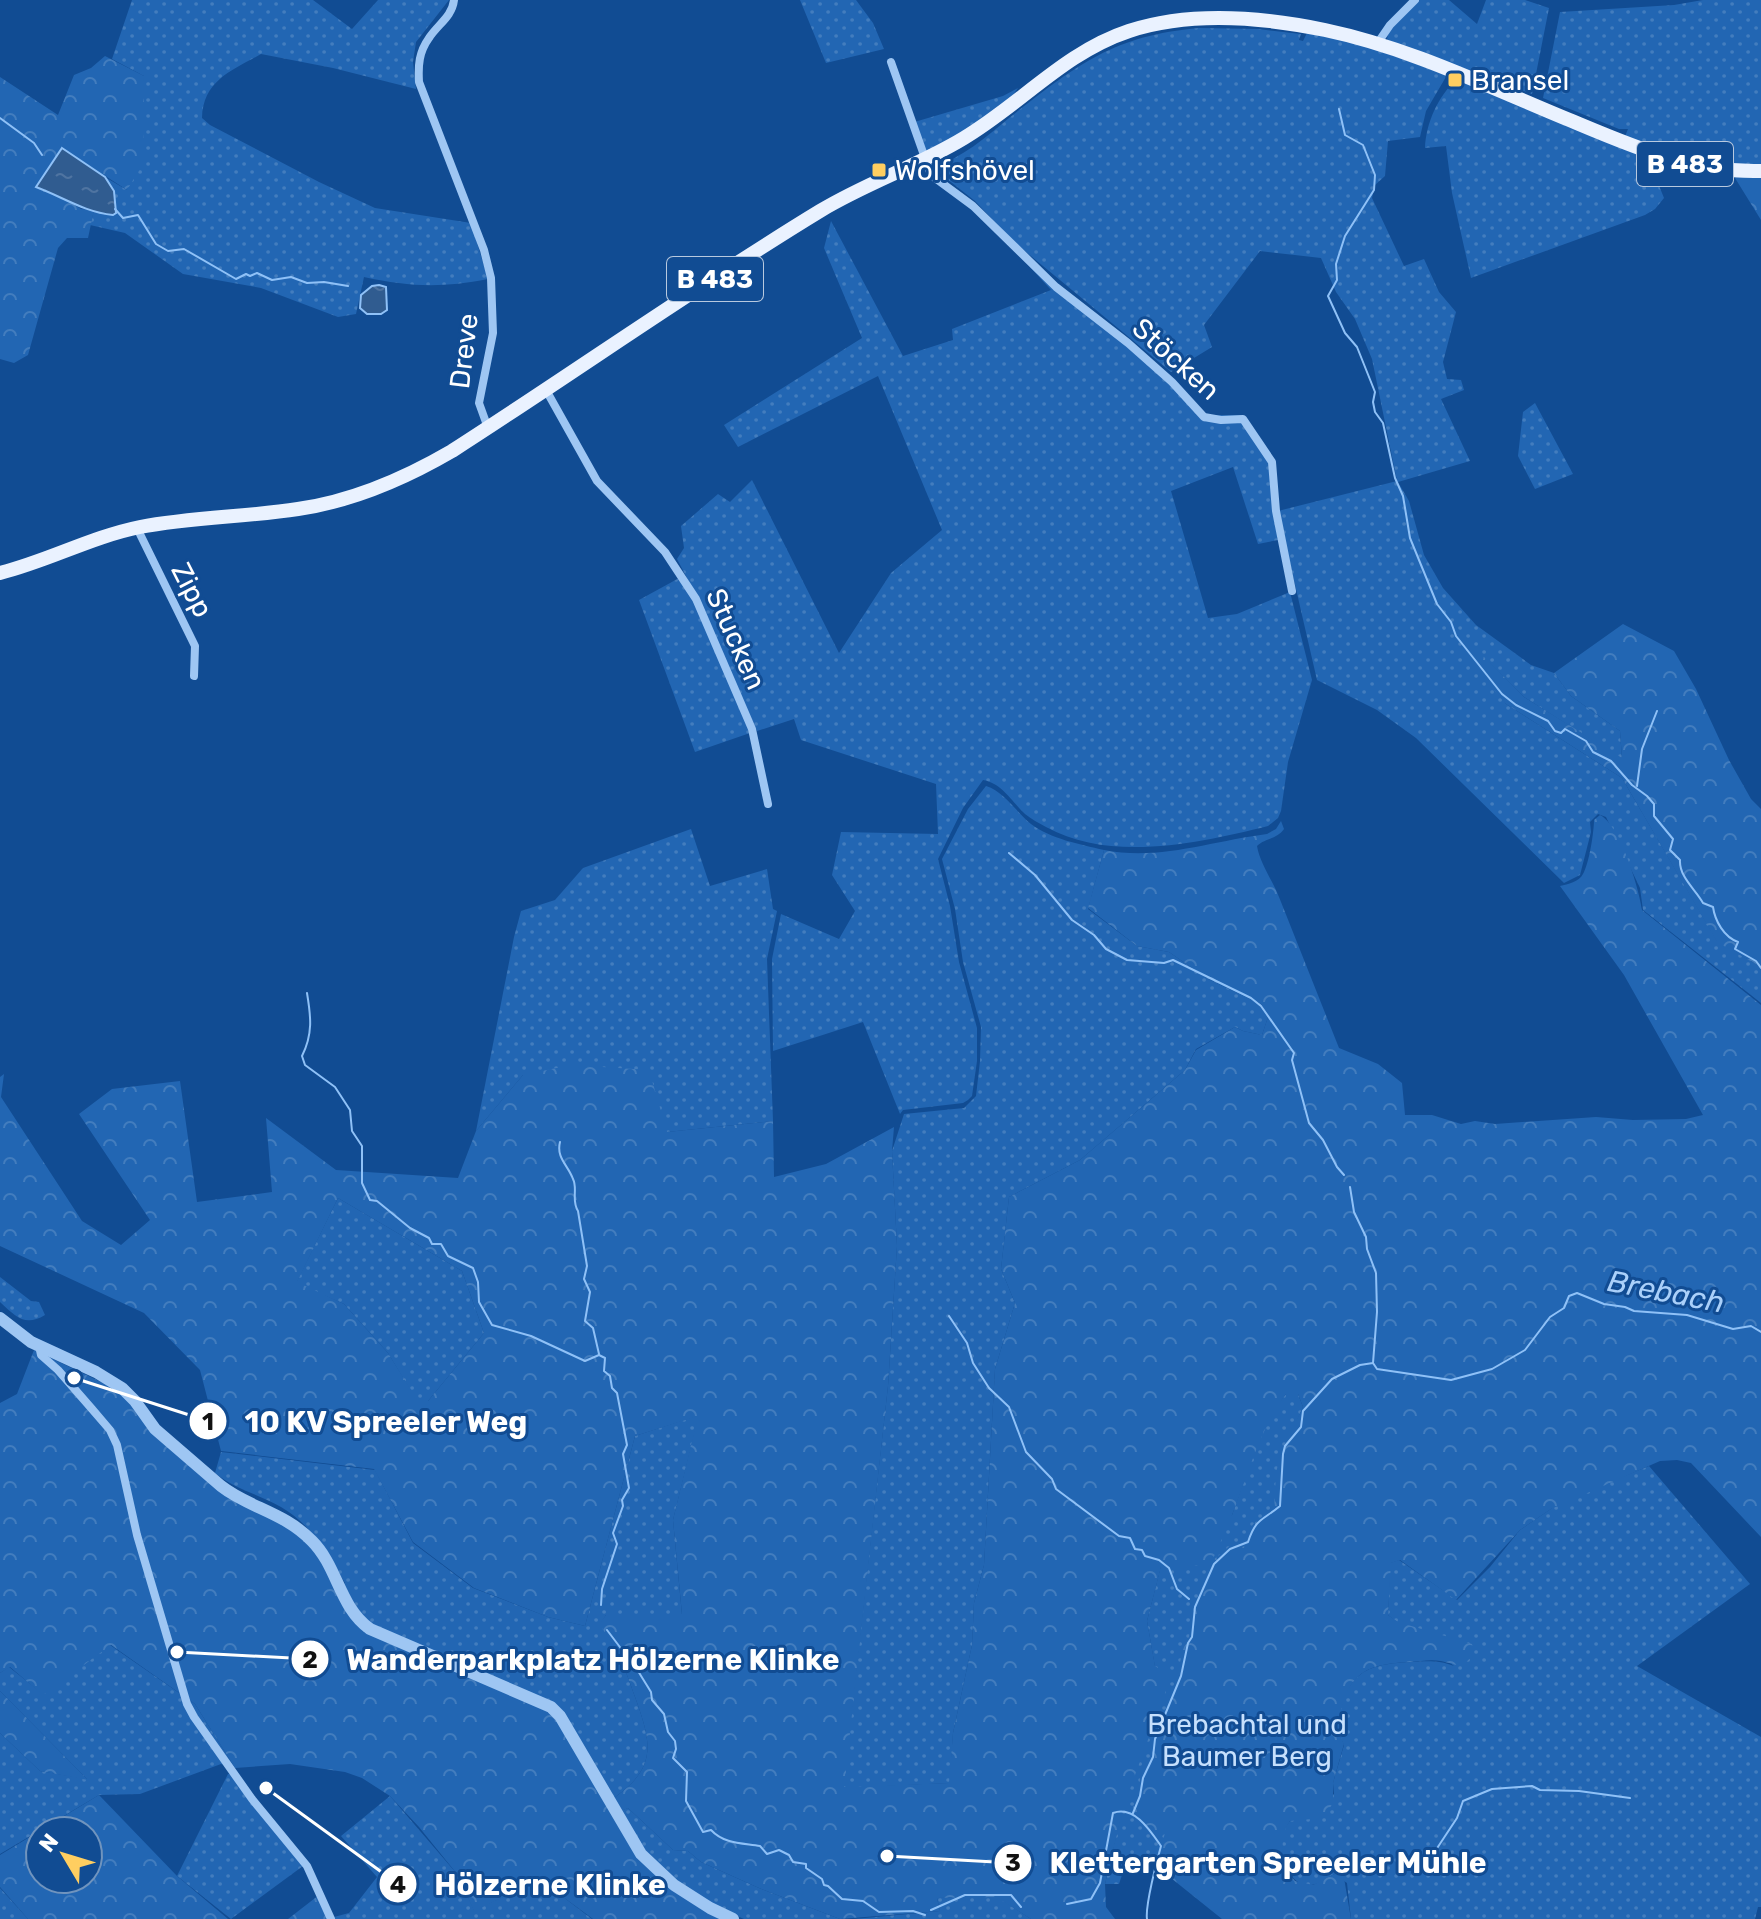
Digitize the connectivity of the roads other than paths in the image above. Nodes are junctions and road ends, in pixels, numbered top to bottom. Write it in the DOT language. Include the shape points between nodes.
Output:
graph roads {
  1 [pos="454,0"];
  2 [pos="1415,0"];
  3 [pos="1377,44"];
  4 [pos="891,62"];
  5 [pos="924,160"];
  6 [pos="1761,171"];
  7 [pos="546,390"];
  8 [pos="488,428"];
  9 [pos="137,528"];
  10 [pos="5,572"];
  11 [pos="1292,591"];
  12 [pos="194,676"];
  13 [pos="768,804"];
  14 [pos="0,1318"];
  15 [pos="39,1346"];
  16 [pos="331,1919"];
  17 [pos="733,1919"];
  1 -- 8 [label="street, Dreve" via="418,60 419,82 491,278 493,333 479,403"];
  2 -- 3 [label="street"];
  3 -- 5 [label="main road, B 483" via="1269,21 1152,24 1081,53 995,118"];
  3 -- 6 [label="main road, B 483" via="1636,148 1685,164"];
  4 -- 5 [label="street"];
  5 -- 7 [label="main road, B 483" via="821,210"];
  5 -- 11 [label="street, Stöcken" via="931,175 973,206 1056,287 1139,352 1204,417 1243,419 1272,462"];
  7 -- 8 [label="main road, B 483"];
  7 -- 13 [label="street, Stucken" via="597,481 665,552 696,599 752,729"];
  8 -- 9 [label="main road, B 483" via="422,469 354,496 302,509"];
  9 -- 10 [label="main road, B 483"];
  9 -- 12 [label="street, Zipp" via="195,646"];
  14 -- 15 [label="street"];
  15 -- 16 [label="street" via="41,1355 113,1435 190,1711 307,1866"];
  15 -- 17 [label="street" via="122,1388 155,1429 212,1479 305,1535 326,1559 349,1609 365,1625 551,1707 641,1854 674,1885"];
}
